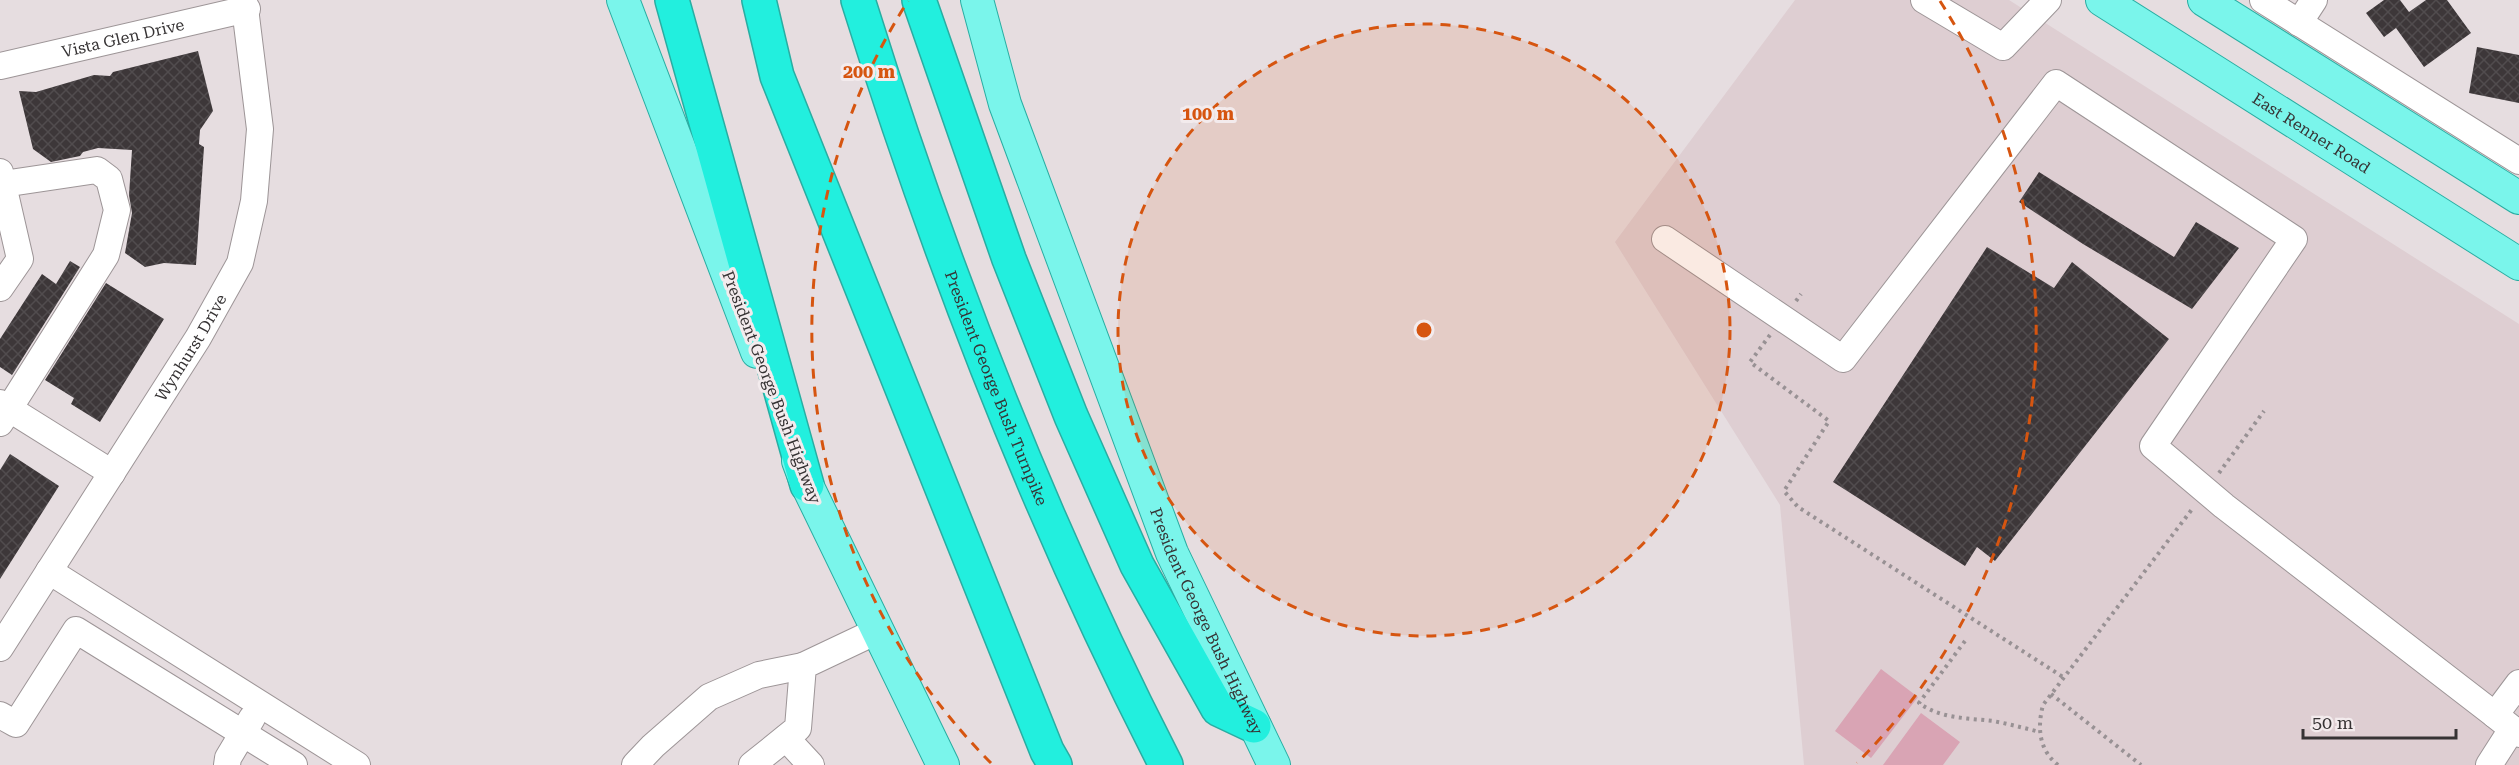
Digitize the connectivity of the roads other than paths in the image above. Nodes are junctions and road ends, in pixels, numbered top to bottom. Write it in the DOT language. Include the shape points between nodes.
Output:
graph roads {
  1 [pos="623,0"];
  2 [pos="672,0"];
  3 [pos="759,0"];
  4 [pos="858,0"];
  5 [pos="920,0"];
  6 [pos="976,0"];
  7 [pos="1924,0"];
  8 [pos="2048,0"];
  9 [pos="2102,0"];
  10 [pos="2204,0"];
  11 [pos="2263,0"];
  12 [pos="2314,0"];
  13 [pos="245,5"];
  14 [pos="2299,23"];
  15 [pos="0,66"];
  16 [pos="2519,161"];
  17 [pos="1,178"];
  18 [pos="2519,198"];
  19 [pos="1665,239"];
  20 [pos="2519,264"];
  21 [pos="0,288"];
  22 [pos="3,412"];
  23 [pos="112,473"];
  24 [pos="807,484"];
  25 [pos="49,571"];
  26 [pos="879,630"];
  27 [pos="0,648"];
  28 [pos="803,666"];
  29 [pos="2519,683"];
  30 [pos="260,705"];
  31 [pos="0,715"];
  32 [pos="1254,726"];
  33 [pos="2509,726"];
  34 [pos="243,733"];
  35 [pos="786,738"];
  36 [pos="227,765"];
  37 [pos="294,765"];
  38 [pos="357,765"];
  39 [pos="635,765"];
  40 [pos="752,765"];
  41 [pos="811,765"];
  42 [pos="943,765"];
  43 [pos="1055,765"];
  44 [pos="1166,765"];
  45 [pos="1274,765"];
  46 [pos="2488,765"];
  1 -- 24 [label="main road, President George Bush Highway"];
  2 -- 24 [label="highway"];
  3 -- 43 [label="highway" via="777,76"];
  4 -- 44 [label="highway, President George Bush Turnpike" via="922,195 1001,405 1091,610"];
  5 -- 32 [label="highway" via="1009,259 1071,416 1137,565 1218,709"];
  6 -- 32 [label="main road, President George Bush Highway" via="1005,104 1172,554"];
  7 -- 8 [label="street" via="2003,47"];
  9 -- 20 [label="main road, East Renner Road"];
  10 -- 18 [label="main road"];
  11 -- 14 [label="street"];
  12 -- 14 [label="street"];
  13 -- 15 [label="street, Vista Glen Drive"];
  13 -- 23 [label="street, Wynhurst Drive" via="260,129 254,201 240,263 198,338"];
  14 -- 16 [label="street"];
  17 -- 21 [label="street" via="20,259"];
  17 -- 22 [label="street" via="97,170 110,179 117,210 106,255"];
  19 -- 33 [label="street" via="1843,359 2056,83 2294,239 2153,446"];
  22 -- 23 [label="street"];
  23 -- 25 [label="street, Wynhurst Drive"];
  24 -- 26 [label="main road, President George Bush Highway"];
  25 -- 27 [label="street, Wynhurst Drive"];
  25 -- 30 [label="street"];
  26 -- 28 [label="street"];
  26 -- 42 [label="main road, President George Bush Highway"];
  28 -- 35 [label="street" via="798,728"];
  28 -- 39 [label="street" via="759,675 708,697"];
  29 -- 33 [label="street"];
  30 -- 34 [label="street"];
  30 -- 38 [label="street"];
  31 -- 34 [label="street" via="16,724 76,630"];
  32 -- 45 [label="main road, President George Bush Highway"];
  33 -- 46 [label="street"];
  34 -- 36 [label="street"];
  34 -- 37 [label="street"];
  35 -- 40 [label="street"];
  35 -- 41 [label="street"];
}
